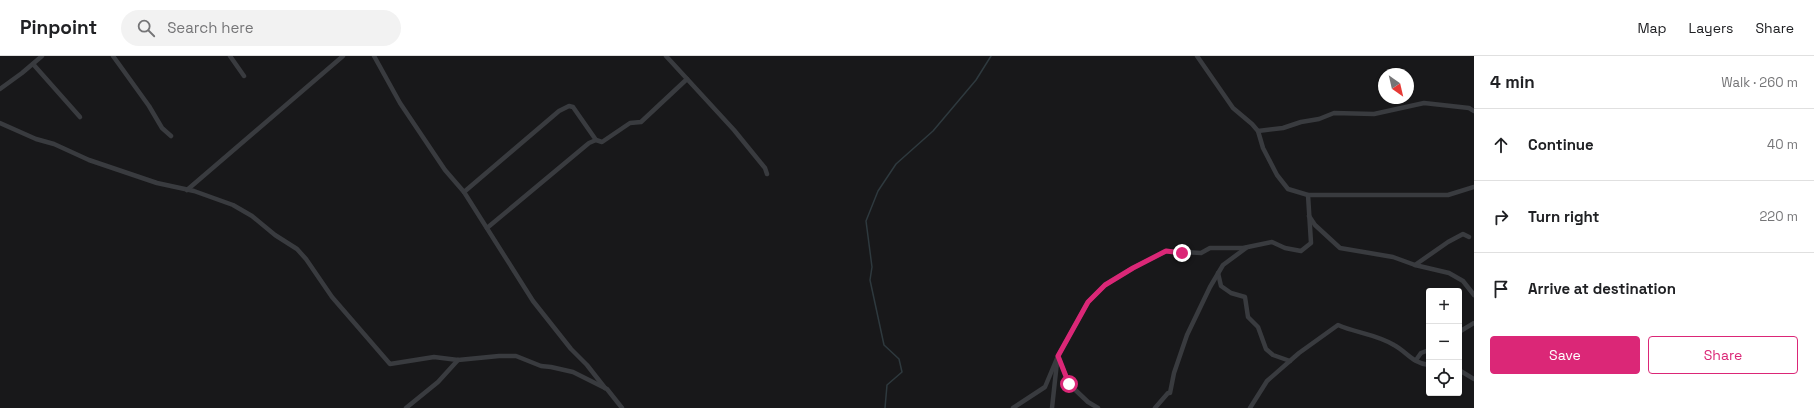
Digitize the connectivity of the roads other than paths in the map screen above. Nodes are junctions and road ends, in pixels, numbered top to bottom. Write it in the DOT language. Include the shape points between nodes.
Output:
graph roads {
  1 [pos="42,56"];
  2 [pos="113,56"];
  3 [pos="230,56"];
  4 [pos="343,56"];
  5 [pos="374,56"];
  6 [pos="666,56"];
  7 [pos="1198,56"];
  8 [pos="33,64"];
  9 [pos="244,76"];
  10 [pos="687,79"];
  11 [pos="0,90"];
  12 [pos="1474,111"];
  13 [pos="80,117"];
  14 [pos="0,123"];
  15 [pos="1258,131"];
  16 [pos="171,136"];
  17 [pos="596,140"];
  18 [pos="767,174"];
  19 [pos="1474,187"];
  20 [pos="187,190"];
  21 [pos="464,192"];
  22 [pos="1308,195"];
  23 [pos="1309,216"];
  24 [pos="487,228"];
  25 [pos="1469,237"];
  26 [pos="1248,248"];
  27 [pos="1415,265"];
  28 [pos="1218,272"];
  29 [pos="1474,295"];
  30 [pos="1474,323"];
  31 [pos="1462,330"];
  32 [pos="1426,351"];
  33 [pos="1058,356"];
  34 [pos="458,360"];
  35 [pos="1416,360"];
  36 [pos="1290,361"];
  37 [pos="1426,364"];
  38 [pos="1462,372"];
  39 [pos="1474,379"];
  40 [pos="606,390"];
  41 [pos="406,408"];
  42 [pos="622,408"];
  43 [pos="1013,408"];
  44 [pos="1052,408"];
  45 [pos="1098,408"];
  46 [pos="1155,408"];
  47 [pos="1250,408"];
  1 -- 8 [label="street"];
  2 -- 16 [label="street" via="162,128"];
  3 -- 9 [label="street"];
  4 -- 20 [label="street"];
  5 -- 21 [label="street" via="400,103 445,170"];
  6 -- 10 [label="street"];
  7 -- 15 [label="street" via="1233,108"];
  8 -- 11 [label="street"];
  8 -- 13 [label="street"];
  10 -- 17 [label="street" via="641,122 630,123 602,142"];
  10 -- 18 [label="street" via="734,130"];
  12 -- 15 [label="street" via="1469,108 1424,103 1374,114 1334,113 1283,128"];
  14 -- 20 [label="street" via="89,160 157,183"];
  15 -- 22 [label="street" via="1263,148 1277,175 1288,189"];
  17 -- 21 [label="street" via="573,107 569,106 559,111"];
  17 -- 24 [label="street" via="589,143"];
  19 -- 22 [label="street" via="1448,195"];
  20 -- 34 [label="street" via="241,210 297,249 332,297 390,364 434,357"];
  21 -- 24 [label="street"];
  22 -- 23 [label="street"];
  23 -- 26 [label="street" via="1311,243 1301,250 1285,248 1272,242"];
  23 -- 27 [label="street" via="1340,248 1393,257"];
  24 -- 40 [label="street" via="534,301"];
  25 -- 27 [label="street" via="1463,234"];
  26 -- 28 [label="street" via="1223,264"];
  26 -- 33 [label="street" via="1210,248 1201,254 1166,251 1133,268 1105,285 1088,302"];
  27 -- 29 [label="street" via="1448,273 1463,281"];
  28 -- 36 [label="street" via="1221,286 1231,293 1245,297 1248,317 1258,327 1266,349 1273,355"];
  28 -- 46 [label="street" via="1187,335 1174,372 1170,393"];
  30 -- 31 [label="street"];
  32 -- 35 [label="street"];
  33 -- 43 [label="street" via="1045,387"];
  33 -- 44 [label="street"];
  33 -- 45 [label="street" via="1069,384"];
  34 -- 40 [label="street" via="516,356 541,366 573,372"];
  34 -- 41 [label="street" via="438,382"];
  35 -- 36 [label="street" via="1376,336 1338,325"];
  35 -- 37 [label="street"];
  36 -- 47 [label="street" via="1267,381"];
  38 -- 39 [label="street"];
  40 -- 42 [label="street"];
}
